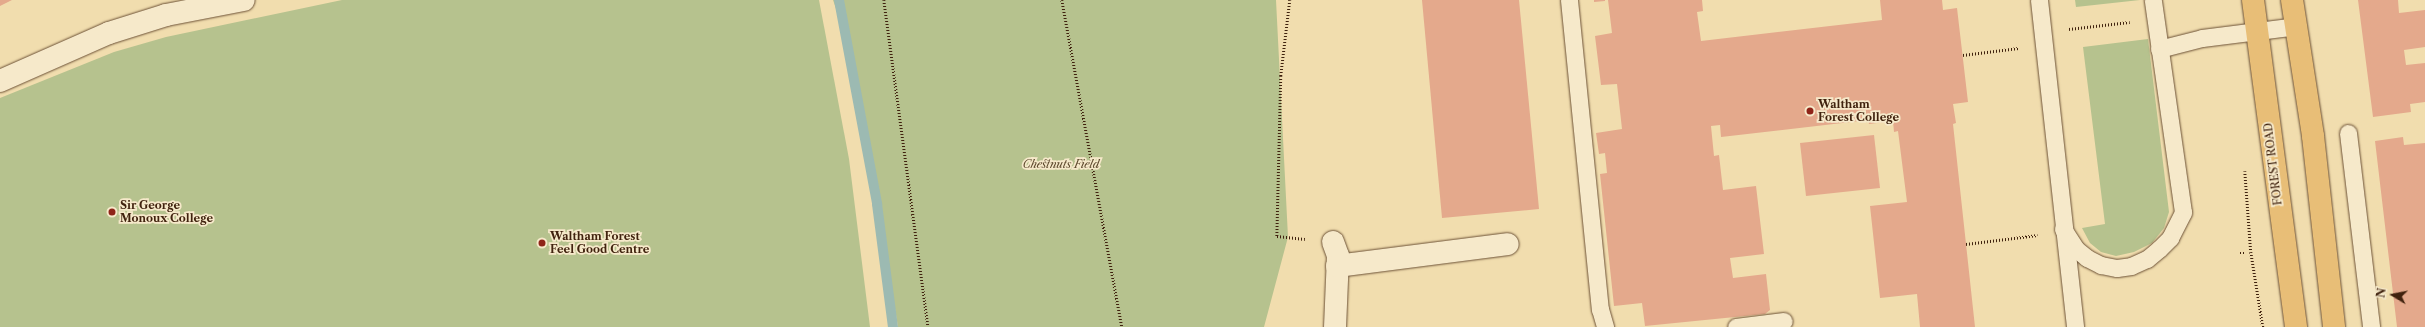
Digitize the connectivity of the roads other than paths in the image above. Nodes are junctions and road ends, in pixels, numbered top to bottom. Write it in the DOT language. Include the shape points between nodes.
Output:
graph roads {
  1 [pos="244,0"];
  2 [pos="1569,0"];
  3 [pos="2039,0"];
  4 [pos="2153,0"];
  5 [pos="2253,0"];
  6 [pos="2292,0"];
  7 [pos="164,8"];
  8 [pos="2297,26"];
  9 [pos="2258,32"];
  10 [pos="2159,49"];
  11 [pos="0,81"];
  12 [pos="2348,133"];
  13 [pos="2063,229"];
  14 [pos="1333,242"];
  15 [pos="1508,244"];
  16 [pos="1338,266"];
  17 [pos="1784,321"];
  18 [pos="1335,327"];
  19 [pos="1605,327"];
  20 [pos="1736,327"];
  21 [pos="2075,327"];
  22 [pos="2296,327"];
  23 [pos="2334,327"];
  24 [pos="2371,327"];
  1 -- 7 [label="street"];
  2 -- 19 [label="lane" via="1600,309"];
  3 -- 13 [label="lane"];
  4 -- 10 [label="lane"];
  5 -- 9 [label="main road, FOREST ROAD"];
  6 -- 8 [label="main road"];
  7 -- 11 [label="street"];
  8 -- 9 [label="lane"];
  8 -- 23 [label="main road" via="2313,136"];
  9 -- 10 [label="lane" via="2202,38"];
  9 -- 22 [label="main road, FOREST ROAD"];
  10 -- 13 [label="lane" via="2183,212 2170,238 2147,260 2117,268 2101,265 2088,258 2076,249"];
  12 -- 24 [label="lane"];
  13 -- 21 [label="lane"];
  14 -- 16 [label="street" via="1338,256"];
  15 -- 16 [label="street"];
  16 -- 18 [label="street"];
  17 -- 20 [label="lane"];
}
